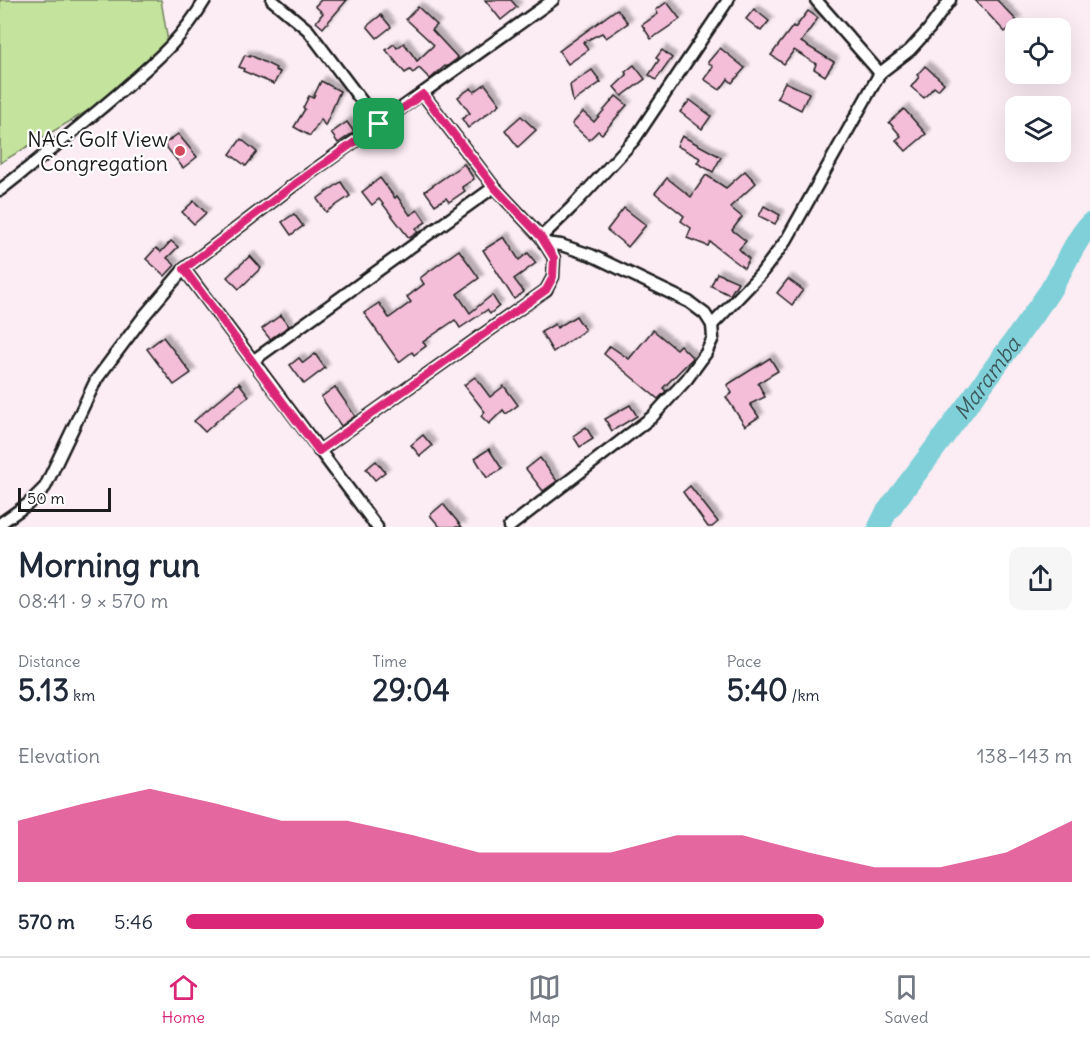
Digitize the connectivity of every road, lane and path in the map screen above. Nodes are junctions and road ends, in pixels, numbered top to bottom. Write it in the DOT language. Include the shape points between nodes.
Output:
graph roads {
  1 [pos="205,0"];
  2 [pos="272,0"];
  3 [pos="554,0"];
  4 [pos="728,0"];
  5 [pos="816,0"];
  6 [pos="950,0"];
  7 [pos="880,73"];
  8 [pos="423,94"];
  9 [pos="379,124"];
  10 [pos="494,187"];
  11 [pos="0,190"];
  12 [pos="543,240"];
  13 [pos="184,269"];
  14 [pos="712,325"];
  15 [pos="254,360"];
  16 [pos="319,451"];
  17 [pos="3,524"];
  18 [pos="377,527"];
  19 [pos="509,527"];
  1 -- 11 [label="street" via="163,54"];
  2 -- 9 [label="street" via="308,30"];
  3 -- 8 [label="street"];
  4 -- 12 [label="street" via="644,127"];
  5 -- 7 [label="street"];
  6 -- 7 [label="street" via="910,50"];
  7 -- 14 [label="street" via="787,239 760,275"];
  8 -- 9 [label="street"];
  8 -- 10 [label="street"];
  9 -- 13 [label="street"];
  10 -- 12 [label="street"];
  10 -- 15 [label="street"];
  12 -- 14 [label="street" via="591,255 688,302 705,314"];
  12 -- 16 [label="street" via="554,258 553,277 546,290"];
  13 -- 15 [label="street"];
  13 -- 17 [label="street" via="96,380 45,488"];
  14 -- 19 [label="street" via="706,353 652,417"];
  15 -- 16 [label="street"];
  16 -- 18 [label="street"];
}
